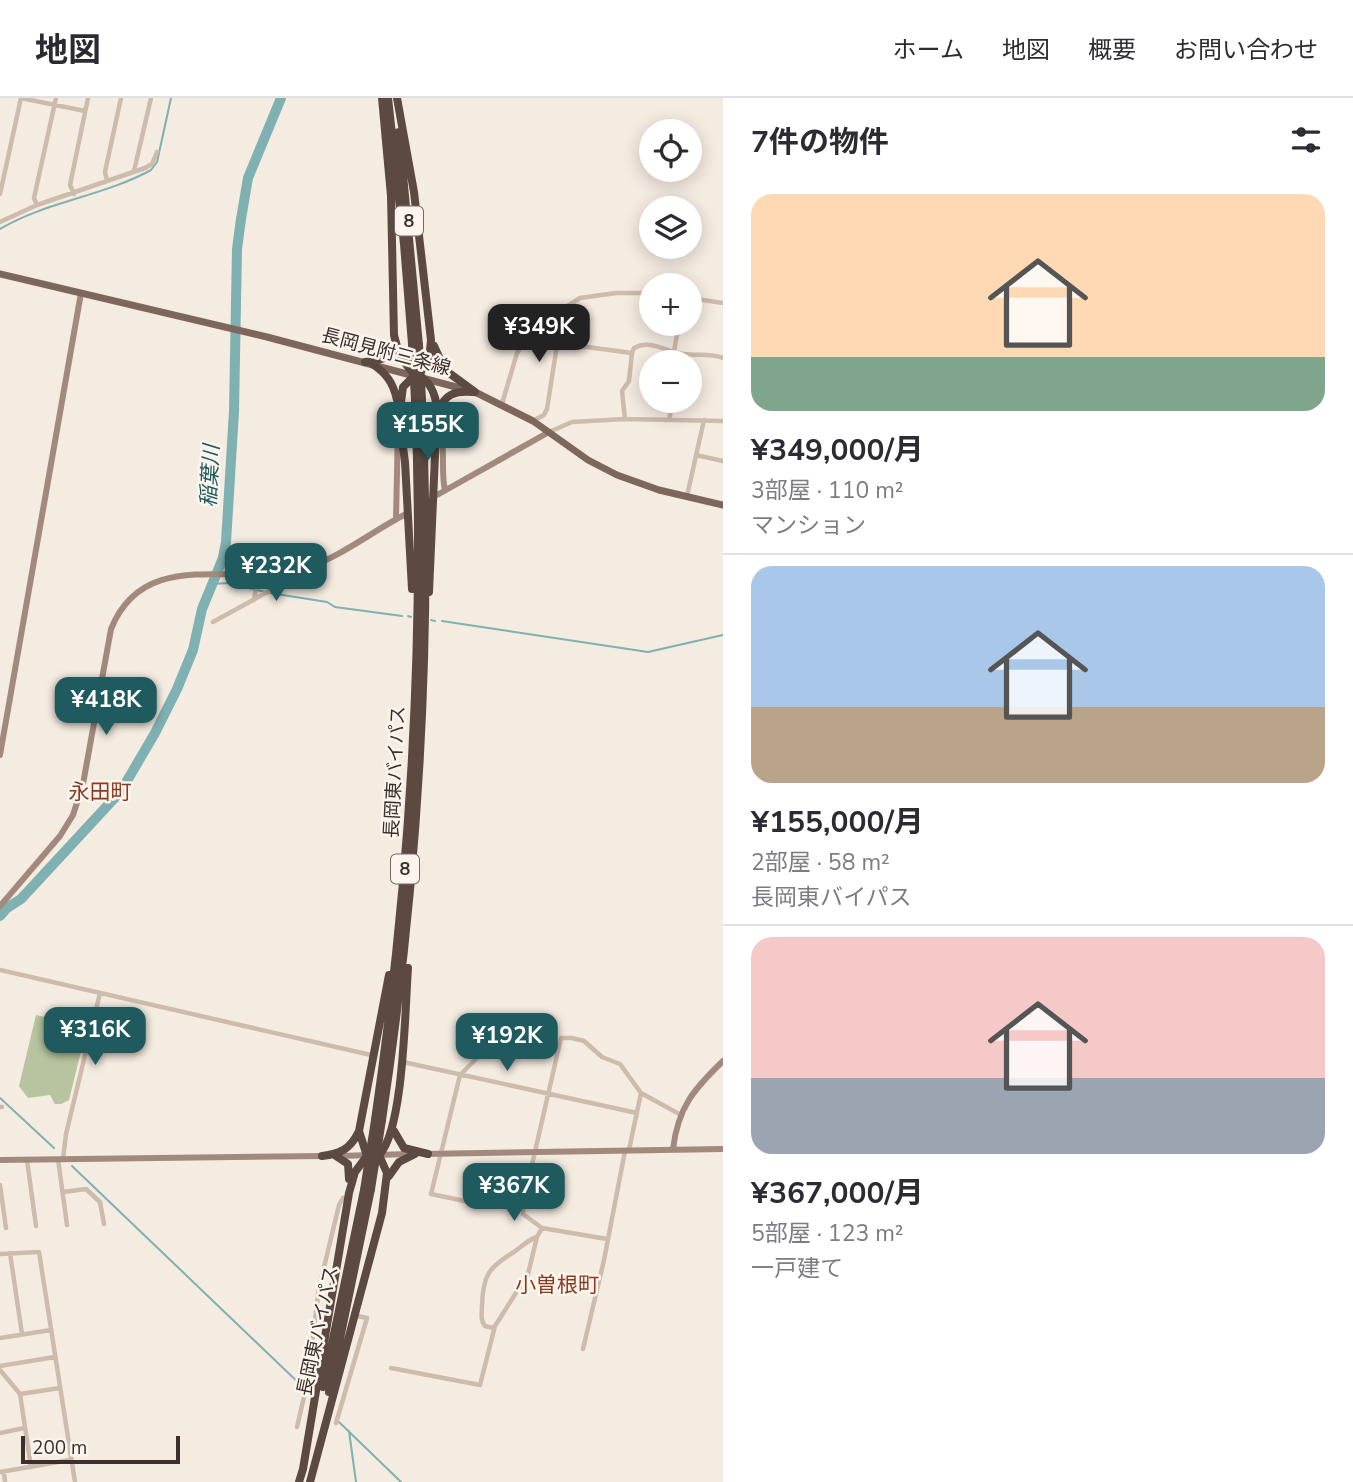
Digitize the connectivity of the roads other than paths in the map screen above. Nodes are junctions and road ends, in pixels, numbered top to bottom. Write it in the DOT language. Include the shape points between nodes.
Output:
graph roads {
  1 [pos="55,98"];
  2 [pos="88,98"];
  3 [pos="121,98"];
  4 [pos="151,98"];
  5 [pos="385,98"];
  6 [pos="396,98"];
  7 [pos="54,105"];
  8 [pos="85,111"];
  9 [pos="156,152"];
  10 [pos="134,172"];
  11 [pos="107,181"];
  12 [pos="0,194"];
  13 [pos="74,194"];
  14 [pos="37,205"];
  15 [pos="0,221"];
  16 [pos="0,274"];
  17 [pos="81,293"];
  18 [pos="639,293"];
  19 [pos="702,300"];
  20 [pos="723,303"];
  21 [pos="556,312"];
  22 [pos="394,335"];
  23 [pos="431,340"];
  24 [pos="416,344"];
  25 [pos="556,347"];
  26 [pos="670,350"];
  27 [pos="632,353"];
  28 [pos="702,354"];
  29 [pos="723,358"];
  30 [pos="368,362"];
  31 [pos="416,375"];
  32 [pos="475,392"];
  33 [pos="419,400"];
  34 [pos="502,404"];
  35 [pos="671,413"];
  36 [pos="400,418"];
  37 [pos="625,419"];
  38 [pos="670,420"];
  39 [pos="704,420"];
  40 [pos="533,421"];
  41 [pos="723,421"];
  42 [pos="438,422"];
  43 [pos="549,432"];
  44 [pos="696,455"];
  45 [pos="723,461"];
  46 [pos="445,490"];
  47 [pos="437,495"];
  48 [pos="687,496"];
  49 [pos="723,505"];
  50 [pos="406,514"];
  51 [pos="396,519"];
  52 [pos="325,560"];
  53 [pos="258,574"];
  54 [pos="254,600"];
  55 [pos="417,616"];
  56 [pos="213,622"];
  57 [pos="425,625"];
  58 [pos="0,754"];
  59 [pos="407,841"];
  60 [pos="413,860"];
  61 [pos="0,906"];
  62 [pos="0,970"];
  63 [pos="100,993"];
  64 [pos="558,1052"];
  65 [pos="371,1055"];
  66 [pos="723,1061"];
  67 [pos="403,1062"];
  68 [pos="460,1075"];
  69 [pos="641,1093"];
  70 [pos="548,1096"];
  71 [pos="636,1114"];
  72 [pos="681,1115"];
  73 [pos="379,1120"];
  74 [pos="393,1128"];
  75 [pos="359,1131"];
  76 [pos="673,1149"];
  77 [pos="723,1149"];
  78 [pos="627,1150"];
  79 [pos="535,1153"];
  80 [pos="415,1154"];
  81 [pos="428,1154"];
  82 [pos="440,1154"];
  83 [pos="322,1156"];
  84 [pos="336,1156"];
  85 [pos="367,1156"];
  86 [pos="379,1156"];
  87 [pos="60,1159"];
  88 [pos="0,1160"];
  89 [pos="27,1160"];
  90 [pos="388,1179"];
  91 [pos="0,1185"];
  92 [pos="367,1190"];
  93 [pos="63,1192"];
  94 [pos="348,1195"];
  95 [pos="524,1200"];
  96 [pos="104,1224"];
  97 [pos="67,1225"];
  98 [pos="36,1226"];
  99 [pos="6,1227"];
  100 [pos="542,1228"];
  101 [pos="537,1237"];
  102 [pos="607,1239"];
  103 [pos="10,1253"];
  104 [pos="0,1254"];
  105 [pos="316,1307"];
  106 [pos="327,1309"];
  107 [pos="358,1316"];
  108 [pos="494,1328"];
  109 [pos="51,1330"];
  110 [pos="22,1334"];
  111 [pos="0,1338"];
  112 [pos="583,1349"];
  113 [pos="55,1357"];
  114 [pos="0,1368"];
  115 [pos="391,1368"];
  116 [pos="60,1388"];
  117 [pos="20,1394"];
  118 [pos="336,1423"];
  119 [pos="297,1426"];
  120 [pos="24,1428"];
  121 [pos="0,1433"];
  122 [pos="70,1460"];
  123 [pos="31,1467"];
  124 [pos="303,1469"];
  125 [pos="2,1472"];
  126 [pos="5,1482"];
  127 [pos="75,1482"];
  128 [pos="300,1482"];
  129 [pos="309,1482"];
  1 -- 7 [label="street"];
  2 -- 8 [label="street"];
  3 -- 11 [label="street"];
  4 -- 10 [label="street"];
  5 -- 22 [label="highway"];
  5 -- 24 [label="highway, 長岡東バイパス / 8"];
  6 -- 23 [label="highway" via="411,170"];
  6 -- 24 [label="highway, 長岡東バイパス / 8"];
  7 -- 8 [label="street"];
  7 -- 12 [label="street" via="21,98"];
  7 -- 14 [label="street" via="34,198"];
  8 -- 13 [label="street" via="70,185"];
  9 -- 10 [label="street" via="152,164"];
  10 -- 11 [label="street"];
  11 -- 13 [label="street"];
  13 -- 14 [label="street"];
  14 -- 15 [label="street"];
  16 -- 17 [label="main road"];
  17 -- 30 [label="main road, 長岡見附三条線"];
  17 -- 58 [label="street"];
  18 -- 21 [label="street" via="580,298"];
  19 -- 20 [label="street"];
  21 -- 25 [label="street"];
  21 -- 34 [label="street" via="531,331 517,353"];
  22 -- 30 [label="highway" via="393,352"];
  22 -- 31 [label="highway" via="402,358"];
  23 -- 31 [label="highway" via="429,361"];
  23 -- 32 [label="highway" via="445,370"];
  24 -- 33 [label="highway, 長岡東バイパス / 8, bridge"];
  25 -- 27 [label="street"];
  25 -- 40 [label="street" via="546,413"];
  26 -- 27 [label="street" via="642,345"];
  27 -- 37 [label="street" via="629,381 622,391"];
  28 -- 29 [label="street"];
  30 -- 31 [label="main road, 長岡見附三条線"];
  30 -- 36 [label="highway" via="391,380"];
  31 -- 32 [label="main road, 長岡見附三条線"];
  31 -- 36 [label="highway" via="402,387"];
  31 -- 42 [label="highway" via="426,381 434,396"];
  32 -- 34 [label="main road, 長岡見附三条線"];
  32 -- 42 [label="highway" via="447,396"];
  33 -- 55 [label="highway, 長岡東バイパス / 8"];
  33 -- 57 [label="highway, 長岡東バイパス / 8"];
  34 -- 40 [label="main road, 長岡見附三条線"];
  35 -- 38 [label="street"];
  36 -- 51 [label="street"];
  36 -- 55 [label="highway"];
  37 -- 38 [label="street"];
  37 -- 43 [label="street" via="572,422"];
  38 -- 39 [label="street"];
  39 -- 41 [label="street"];
  39 -- 44 [label="street"];
  40 -- 43 [label="main road, 長岡見附三条線"];
  42 -- 46 [label="street"];
  42 -- 57 [label="highway"];
  43 -- 46 [label="street"];
  43 -- 48 [label="main road, 長岡見附三条線" via="617,475"];
  44 -- 45 [label="street"];
  44 -- 48 [label="street"];
  46 -- 47 [label="street"];
  48 -- 49 [label="main road, 長岡見附三条線"];
  50 -- 51 [label="street"];
  51 -- 52 [label="street"];
  52 -- 53 [label="street" via="293,571"];
  52 -- 54 [label="street"];
  53 -- 54 [label="street"];
  53 -- 61 [label="street" via="172,577 153,583 123,608 108,643 85,776 73,815"];
  54 -- 56 [label="street"];
  55 -- 59 [label="highway, 長岡東バイパス / 8"];
  57 -- 60 [label="highway, 長岡東バイパス / 8"];
  59 -- 73 [label="highway, 長岡東バイパス / 8"];
  59 -- 75 [label="highway, 8" via="384,1010"];
  60 -- 73 [label="highway, 長岡東バイパス / 8" via="397,1015"];
  60 -- 74 [label="highway, 8"];
  62 -- 63 [label="street"];
  63 -- 65 [label="street"];
  63 -- 87 [label="street"];
  64 -- 68 [label="street" via="524,1045 496,1050 478,1057"];
  64 -- 69 [label="street" via="561,1038 584,1041 602,1057 620,1064"];
  64 -- 70 [label="street"];
  66 -- 72 [label="street" via="694,1091"];
  67 -- 68 [label="street"];
  68 -- 70 [label="street"];
  68 -- 82 [label="street"];
  69 -- 71 [label="street"];
  69 -- 72 [label="street"];
  70 -- 71 [label="street"];
  70 -- 79 [label="street"];
  71 -- 78 [label="street"];
  72 -- 76 [label="street"];
  73 -- 92 [label="highway, 長岡東バイパス / 8, bridge"];
  74 -- 81 [label="highway" via="404,1148"];
  74 -- 86 [label="highway, 8"];
  75 -- 83 [label="highway" via="346,1150"];
  75 -- 85 [label="highway, 8"];
  76 -- 77 [label="street"];
  76 -- 78 [label="street"];
  78 -- 79 [label="street"];
  78 -- 102 [label="street"];
  79 -- 82 [label="street"];
  79 -- 95 [label="street"];
  80 -- 81 [label="street"];
  80 -- 86 [label="street"];
  80 -- 90 [label="highway" via="394,1167"];
  81 -- 82 [label="street"];
  82 -- 95 [label="street" via="431,1194 474,1203 477,1190"];
  83 -- 84 [label="street"];
  83 -- 87 [label="street"];
  84 -- 85 [label="street"];
  84 -- 94 [label="highway" via="349,1167"];
  85 -- 86 [label="street"];
  85 -- 94 [label="highway, 8" via="355,1172"];
  86 -- 90 [label="highway"];
  87 -- 89 [label="street"];
  87 -- 93 [label="street"];
  88 -- 89 [label="street"];
  89 -- 98 [label="street"];
  90 -- 129 [label="highway, 8"];
  91 -- 99 [label="street"];
  92 -- 124 [label="highway, 長岡東バイパス / 8"];
  92 -- 129 [label="highway, 長岡東バイパス / 8" via="348,1305"];
  93 -- 96 [label="street" via="86,1189 100,1202"];
  93 -- 97 [label="street"];
  94 -- 105 [label="street" via="339,1205"];
  94 -- 124 [label="highway, 8"];
  95 -- 100 [label="street" via="523,1214"];
  100 -- 101 [label="street"];
  100 -- 102 [label="street"];
  101 -- 108 [label="street" via="528,1274"];
  101 -- 108 [label="street" via="502,1259 487,1276 481,1321"];
  102 -- 112 [label="street"];
  103 -- 104 [label="street"];
  103 -- 109 [label="street" via="38,1252"];
  103 -- 110 [label="street"];
  105 -- 106 [label="street"];
  105 -- 119 [label="street"];
  107 -- 118 [label="street" via="368,1318"];
  108 -- 115 [label="street" via="480,1385"];
  109 -- 110 [label="street"];
  109 -- 113 [label="street"];
  110 -- 111 [label="street"];
  113 -- 114 [label="street"];
  113 -- 116 [label="street"];
  114 -- 117 [label="street"];
  116 -- 117 [label="street"];
  116 -- 122 [label="street"];
  117 -- 120 [label="street"];
  120 -- 121 [label="street"];
  120 -- 123 [label="street"];
  122 -- 123 [label="street"];
  122 -- 127 [label="street"];
  123 -- 125 [label="street"];
  124 -- 128 [label="highway, 長岡東バイパス / 8"];
  125 -- 126 [label="street"];
}
